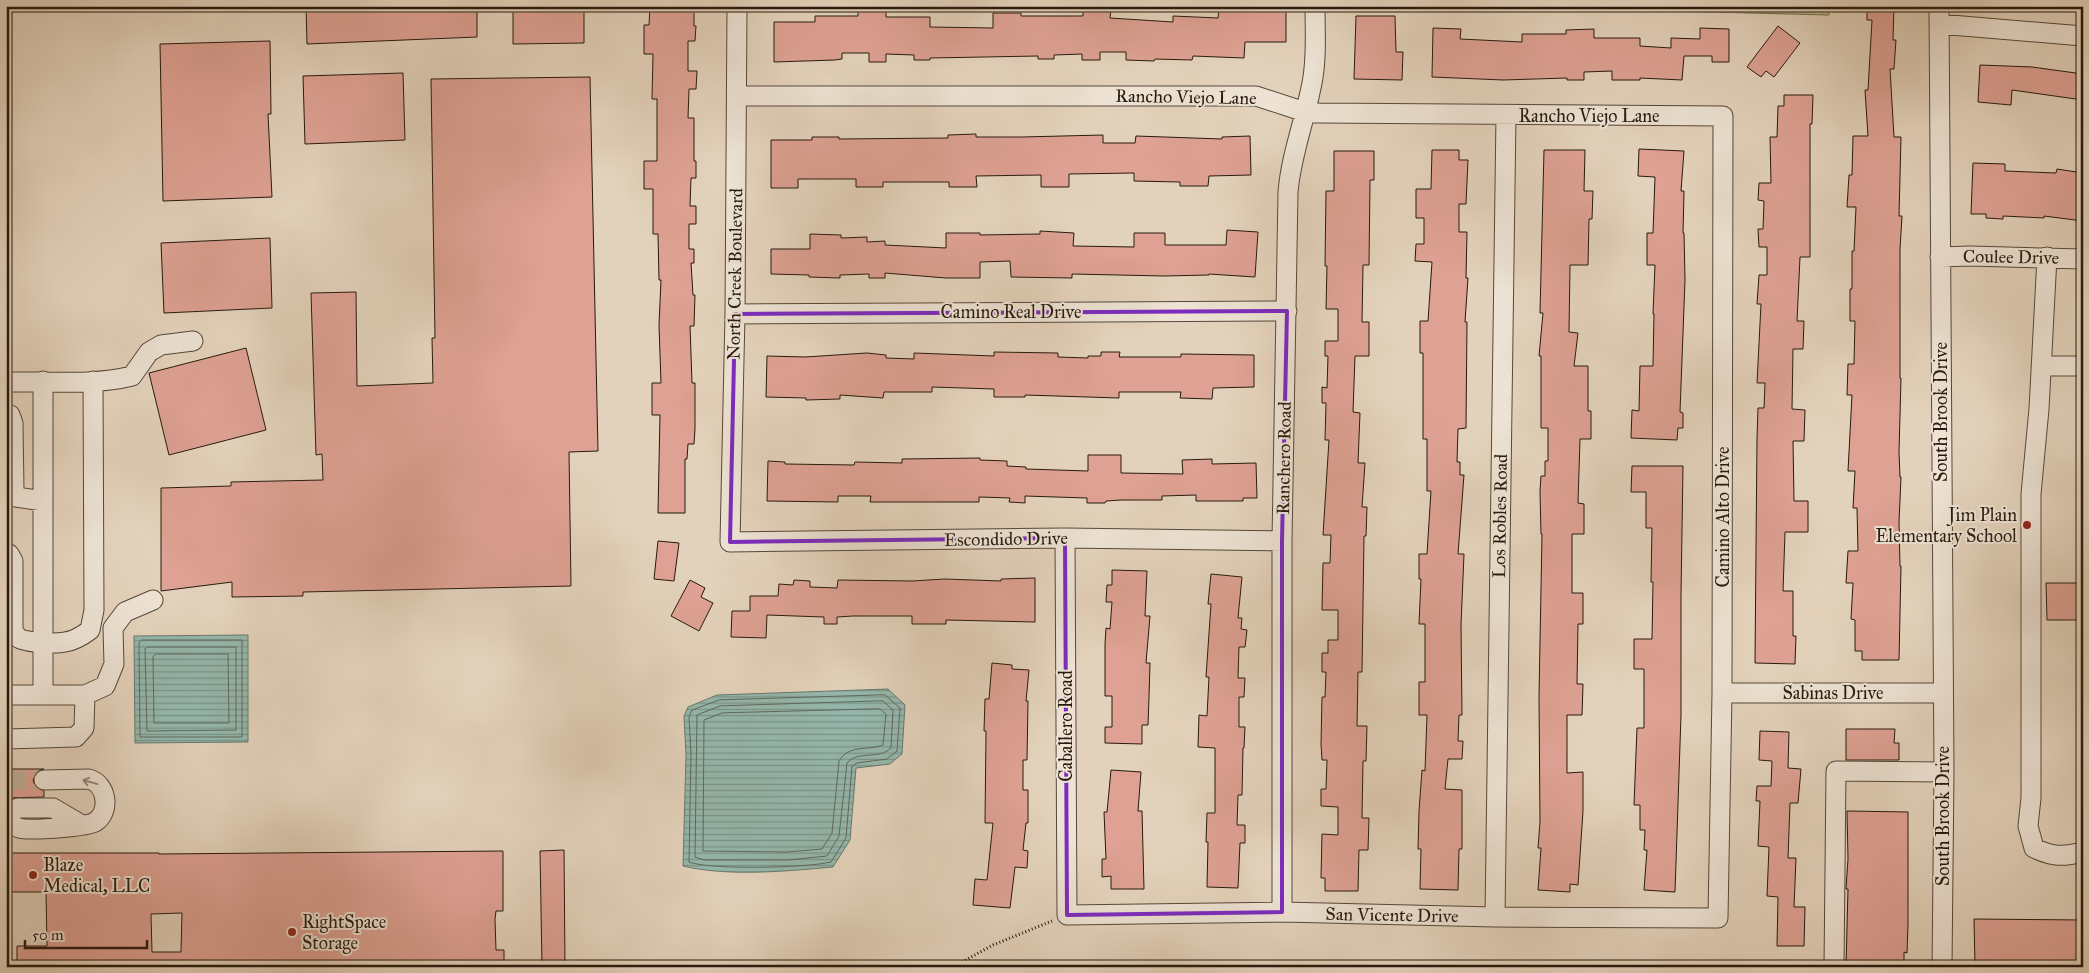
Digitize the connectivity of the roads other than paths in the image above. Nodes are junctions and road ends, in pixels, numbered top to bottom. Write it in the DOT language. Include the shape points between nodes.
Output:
graph roads {
  1 [pos="737,6"];
  2 [pos="1316,6"];
  3 [pos="1939,15"];
  4 [pos="2083,36"];
  5 [pos="738,96"];
  6 [pos="1305,112"];
  7 [pos="1506,116"];
  8 [pos="1723,116"];
  9 [pos="1940,257"];
  10 [pos="2047,257"];
  11 [pos="2083,259"];
  12 [pos="1287,311"];
  13 [pos="735,314"];
  14 [pos="193,341"];
  15 [pos="2041,366"];
  16 [pos="2083,366"];
  17 [pos="42,381"];
  18 [pos="93,381"];
  19 [pos="6,382"];
  20 [pos="6,414"];
  21 [pos="43,500"];
  22 [pos="1065,538"];
  23 [pos="1282,541"];
  24 [pos="730,542"];
  25 [pos="6,553"];
  26 [pos="153,600"];
  27 [pos="43,642"];
  28 [pos="1722,693"];
  29 [pos="1943,693"];
  30 [pos="6,695"];
  31 [pos="43,695"];
  32 [pos="85,695"];
  33 [pos="6,739"];
  34 [pos="1944,772"];
  35 [pos="44,780"];
  36 [pos="6,818"];
  37 [pos="2083,852"];
  38 [pos="1282,912"];
  39 [pos="1067,915"];
  40 [pos="1495,917"];
  41 [pos="1718,918"];
  42 [pos="1834,967"];
  43 [pos="1942,967"];
  1 -- 5 [label="street, North Creek Boulevard"];
  2 -- 6 [label="street, Ranchero Road" via="1312,82"];
  3 -- 4 [label="street"];
  3 -- 9 [label="street, South Brook Drive"];
  5 -- 6 [label="street, Rancho Viejo Lane" via="1256,96"];
  5 -- 13 [label="street, North Creek Boulevard"];
  6 -- 7 [label="street, Rancho Viejo Lane"];
  6 -- 12 [label="street, Ranchero Road" via="1289,182"];
  7 -- 8 [label="street, Rancho Viejo Lane"];
  7 -- 40 [label="street, Los Robles Road"];
  8 -- 28 [label="street, Camino Alto Drive"];
  9 -- 10 [label="street, Coulee Drive"];
  9 -- 29 [label="street, South Brook Drive"];
  10 -- 11 [label="street, Coulee Drive"];
  10 -- 15 [label="street"];
  12 -- 13 [label="street, Camino Real Drive"];
  12 -- 23 [label="street, Ranchero Road"];
  13 -- 24 [label="street, North Creek Boulevard"];
  14 -- 18 [label="street" via="161,345 149,352 132,376"];
  15 -- 16 [label="street"];
  15 -- 37 [label="street" via="2031,494 2031,798 2028,826 2034,848 2051,856"];
  17 -- 18 [label="street"];
  17 -- 19 [label="street"];
  17 -- 21 [label="street"];
  18 -- 27 [label="street" via="94,610 90,630 78,638"];
  20 -- 21 [label="street" via="10,415 13,423 16,498"];
  21 -- 27 [label="street"];
  22 -- 23 [label="street, Escondido Drive"];
  22 -- 24 [label="street, Escondido Drive"];
  22 -- 39 [label="street, Caballero Road"];
  23 -- 38 [label="street, Ranchero Road"];
  25 -- 27 [label="street" via="13,561 13,630 22,640"];
  26 -- 32 [label="street" via="125,612 113,628 114,664 105,686"];
  27 -- 31 [label="street"];
  28 -- 29 [label="street, Sabinas Drive"];
  28 -- 41 [label="street, Camino Alto Drive"];
  29 -- 34 [label="street, South Brook Drive"];
  30 -- 31 [label="street"];
  31 -- 32 [label="street"];
  32 -- 33 [label="street" via="84,728 76,737"];
  34 -- 42 [label="street" via="1836,771"];
  34 -- 43 [label="street, South Brook Drive"];
  36 -- 35 [label="street, one-way" via="54,818 82,825 93,824 101,818 104,804 100,785 89,779"];
  38 -- 39 [label="street, San Vicente Drive"];
  38 -- 40 [label="street, San Vicente Drive"];
  40 -- 41 [label="street, San Vicente Drive"];
}
